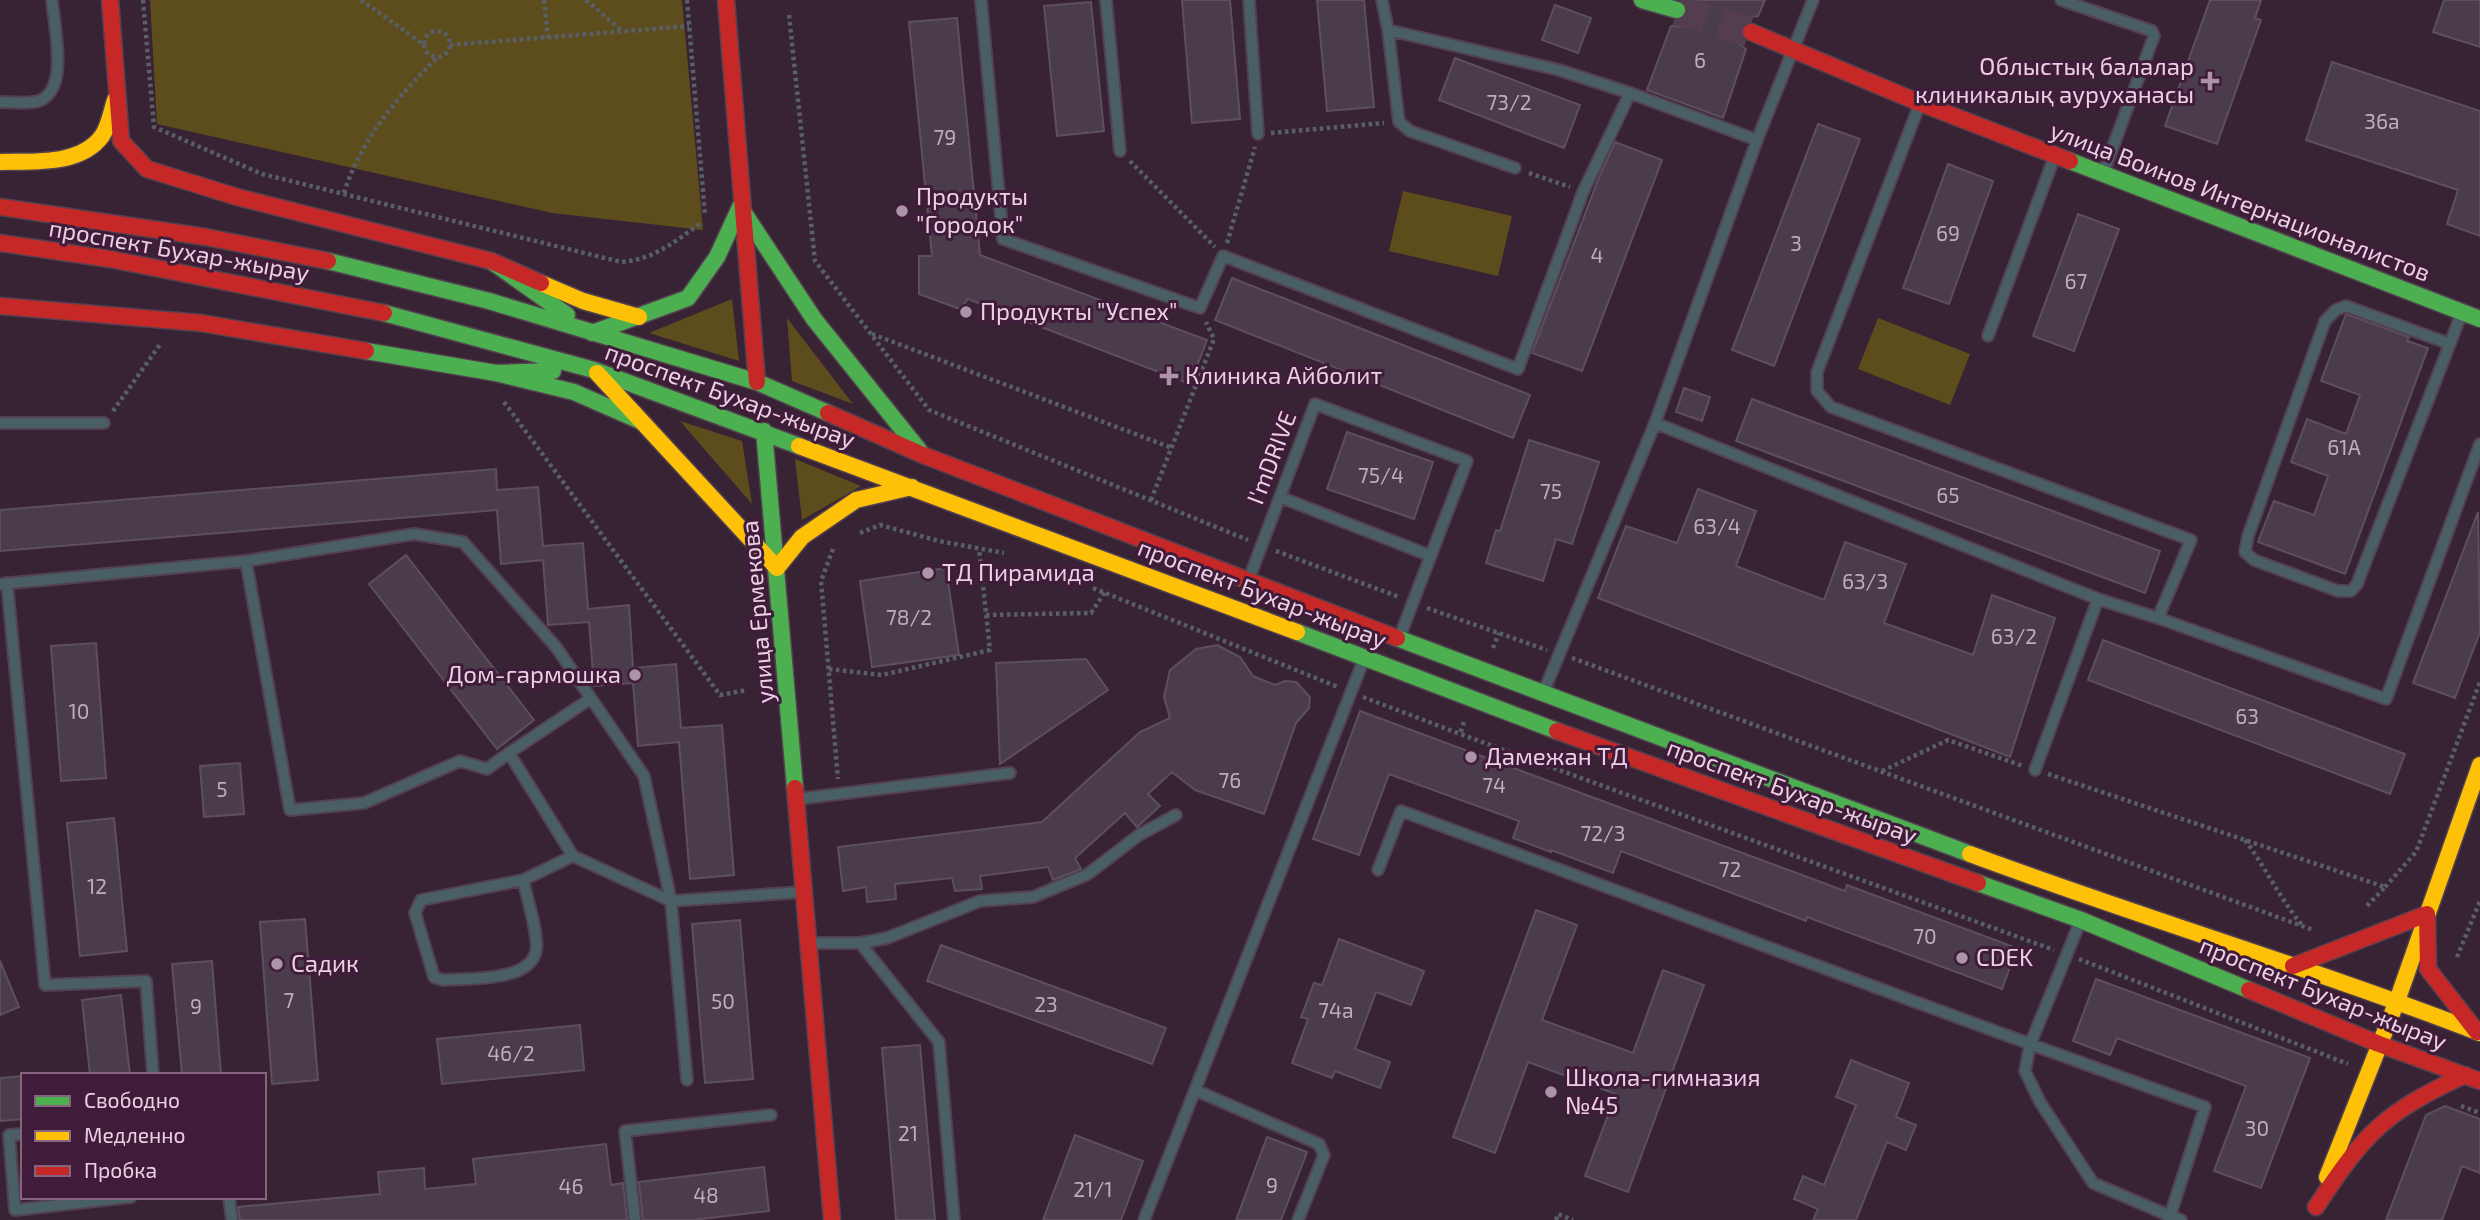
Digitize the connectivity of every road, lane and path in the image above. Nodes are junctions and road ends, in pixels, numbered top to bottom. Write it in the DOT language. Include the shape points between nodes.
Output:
graph roads {
  1 [pos="52,0"];
  2 [pos="110,0"];
  3 [pos="143,0"];
  4 [pos="360,0"];
  5 [pos="544,0"];
  6 [pos="586,0"];
  7 [pos="687,0"];
  8 [pos="726,0"];
  9 [pos="981,0"];
  10 [pos="1106,0"];
  11 [pos="1249,0"];
  12 [pos="1382,0"];
  13 [pos="1642,0"];
  14 [pos="1814,0"];
  15 [pos="2061,0"];
  16 [pos="1677,10"];
  17 [pos="789,15"];
  18 [pos="689,26"];
  19 [pos="1388,30"];
  20 [pos="623,32"];
  21 [pos="1751,32"];
  22 [pos="548,38"];
  23 [pos="423,44"];
  24 [pos="450,45"];
  25 [pos="1795,50"];
  26 [pos="438,57"];
  27 [pos="1630,93"];
  28 [pos="116,98"];
  29 [pos="0,102"];
  30 [pos="1920,103"];
  31 [pos="1399,121"];
  32 [pos="1258,134"];
  33 [pos="1757,140"];
  34 [pos="1120,151"];
  35 [pos="2056,155"];
  36 [pos="0,162"];
  37 [pos="1514,168"];
  38 [pos="2103,174"];
  39 [pos="1583,192"];
  40 [pos="344,193"];
  41 [pos="740,206"];
  42 [pos="0,207"];
  43 [pos="0,243"];
  44 [pos="1223,256"];
  45 [pos="491,261"];
  46 [pos="0,306"];
  47 [pos="1200,308"];
  48 [pos="2462,312"];
  49 [pos="639,317"];
  50 [pos="2480,319"];
  51 [pos="592,333"];
  52 [pos="871,334"];
  53 [pos="1988,336"];
  54 [pos="2450,344"];
  55 [pos="174,345"];
  56 [pos="594,369"];
  57 [pos="496,373"];
  58 [pos="757,382"];
  59 [pos="499,395"];
  60 [pos="763,419"];
  61 [pos="640,421"];
  62 [pos="1655,422"];
  63 [pos="0,423"];
  64 [pos="104,423"];
  65 [pos="2480,444"];
  66 [pos="1172,448"];
  67 [pos="923,455"];
  68 [pos="912,487"];
  69 [pos="1280,497"];
  70 [pos="1151,500"];
  71 [pos="858,534"];
  72 [pos="836,543"];
  73 [pos="1262,545"];
  74 [pos="979,549"];
  75 [pos="1014,555"];
  76 [pos="1431,556"];
  77 [pos="246,561"];
  78 [pos="777,568"];
  79 [pos="1248,581"];
  80 [pos="1083,583"];
  81 [pos="3,584"];
  82 [pos="1105,593"];
  83 [pos="2098,599"];
  84 [pos="1413,603"];
  85 [pos="986,615"];
  86 [pos="2158,618"];
  87 [pos="1499,633"];
  88 [pos="1399,639"];
  89 [pos="1559,654"];
  90 [pos="1365,657"];
  91 [pos="829,668"];
  92 [pos="1484,671"];
  93 [pos="2480,682"];
  94 [pos="747,690"];
  95 [pos="1351,692"];
  96 [pos="1543,694"];
  97 [pos="590,699"];
  98 [pos="1473,699"];
  99 [pos="1531,722"];
  100 [pos="1460,734"];
  101 [pos="509,753"];
  102 [pos="2480,765"];
  103 [pos="2035,770"];
  104 [pos="1882,772"];
  105 [pos="1010,773"];
  106 [pos="839,794"];
  107 [pos="796,799"];
  108 [pos="1175,815"];
  109 [pos="2244,839"];
  110 [pos="573,856"];
  111 [pos="1378,870"];
  112 [pos="523,880"];
  113 [pos="2385,887"];
  114 [pos="803,892"];
  115 [pos="671,901"];
  116 [pos="2480,901"];
  117 [pos="2359,914"];
  118 [pos="2427,914"];
  119 [pos="2081,920"];
  120 [pos="2303,926"];
  121 [pos="2316,931"];
  122 [pos="807,943"];
  123 [pos="860,943"];
  124 [pos="2067,954"];
  125 [pos="2453,965"];
  126 [pos="2293,966"];
  127 [pos="2397,1001"];
  128 [pos="2479,1033"];
  129 [pos="2379,1044"];
  130 [pos="2030,1045"];
  131 [pos="2368,1072"];
  132 [pos="153,1073"];
  133 [pos="2472,1078"];
  134 [pos="687,1080"];
  135 [pos="1195,1090"];
  136 [pos="771,1115"];
  137 [pos="21,1134"];
  138 [pos="118,1199"];
  139 [pos="229,1199"];
  140 [pos="2313,1214"];
  141 [pos="15,1215"];
  142 [pos="2173,1219"];
  143 [pos="232,1220"];
  144 [pos="635,1220"];
  145 [pos="832,1220"];
  146 [pos="954,1220"];
  147 [pos="1144,1220"];
  148 [pos="1298,1220"];
  149 [pos="1556,1220"];
  150 [pos="1573,1220"];
  1 -- 29 [label="lane" via="58,79 52,91 41,101"];
  2 -- 28 [label="main road"];
  3 -- 40 [label="path" via="154,127 262,174"];
  4 -- 23 [label="path"];
  5 -- 22 [label="path"];
  6 -- 20 [label="path"];
  7 -- 18 [label="path"];
  8 -- 41 [label="main road, улица Ермекова"];
  9 -- 47 [label="lane" via="1003,239"];
  10 -- 34 [label="lane"];
  11 -- 32 [label="lane"];
  12 -- 19 [label="lane"];
  13 -- 16 [label="main road"];
  14 -- 25 [label="lane"];
  15 -- 38 [label="lane" via="2152,31 2154,36"];
  17 -- 52 [label="path" via="815,261"];
  18 -- 20 [label="path"];
  18 -- 40 [label="path" via="705,220 639,261 621,262"];
  19 -- 27 [label="lane" via="1559,70"];
  19 -- 31 [label="lane"];
  20 -- 22 [label="path"];
  21 -- 25 [label="main road, улица Воинов Интернационалистов"];
  22 -- 24 [label="path"];
  23 -- 24 [label="path" via="430,32 439,30"];
  23 -- 26 [label="path" via="428,54"];
  24 -- 26 [label="path" via="448,52"];
  25 -- 30 [label="main road, улица Воинов Интернационалистов"];
  25 -- 33 [label="lane"];
  26 -- 40 [label="path" via="394,102 365,146"];
  27 -- 33 [label="lane"];
  27 -- 39 [label="lane"];
  28 -- 36 [label="main road" via="101,137 85,149 65,158"];
  28 -- 45 [label="main road" via="121,141 147,169 237,197"];
  30 -- 35 [label="main road, улица Воинов Интернационалистов"];
  30 -- 86 [label="lane" via="1817,372 1817,391 1831,407 2191,540"];
  31 -- 32 [label="path"];
  31 -- 37 [label="lane" via="1410,131"];
  32 -- 44 [label="path"];
  33 -- 62 [label="lane"];
  34 -- 44 [label="path"];
  35 -- 38 [label="main road, улица Воинов Интернационалистов"];
  35 -- 53 [label="lane"];
  37 -- 39 [label="path"];
  38 -- 48 [label="main road, улица Воинов Интернационалистов"];
  39 -- 44 [label="lane" via="1518,369"];
  41 -- 49 [label="main road" via="717,257 688,298"];
  41 -- 58 [label="main road, улица Ермекова"];
  41 -- 67 [label="main road" via="814,319"];
  42 -- 51 [label="main road, проспект Бухар-жырау" via="206,237 341,264 489,301"];
  43 -- 56 [label="main road, проспект Бухар-жырау" via="123,262 387,314"];
  44 -- 47 [label="lane"];
  45 -- 49 [label="main road" via="583,302"];
  45 -- 51 [label="main road"];
  46 -- 57 [label="main road" via="201,323"];
  47 -- 66 [label="path" via="1214,340"];
  48 -- 50 [label="main road, улица Воинов Интернационалистов"];
  48 -- 54 [label="lane"];
  49 -- 51 [label="main road"];
  51 -- 58 [label="main road, проспект Бухар-жырау"];
  52 -- 66 [label="path"];
  52 -- 70 [label="path" via="929,410"];
  54 -- 54 [label="lane" via="2357,584 2351,590 2338,590 2254,560 2245,552 2325,321 2346,306"];
  55 -- 64 [label="path" via="161,343"];
  56 -- 57 [label="main road"];
  56 -- 60 [label="main road, проспект Бухар-жырау"];
  56 -- 61 [label="main road"];
  57 -- 61 [label="main road" via="574,392"];
  58 -- 60 [label="main road, улица Ермекова"];
  58 -- 67 [label="main road, проспект Бухар-жырау"];
  59 -- 94 [label="path" via="720,695"];
  60 -- 68 [label="main road, проспект Бухар-жырау"];
  60 -- 78 [label="main road, улица Ермекова"];
  61 -- 78 [label="main road"];
  62 -- 83 [label="lane"];
  62 -- 89 [label="lane"];
  63 -- 64 [label="lane"];
  65 -- 86 [label="lane" via="2386,699"];
  66 -- 70 [label="path"];
  67 -- 79 [label="main road, проспект Бухар-жырау"];
  68 -- 78 [label="main road" via="856,500 802,537"];
  68 -- 90 [label="main road, проспект Бухар-жырау"];
  69 -- 73 [label="lane, I'mDRIVE"];
  69 -- 76 [label="lane"];
  69 -- 76 [label="lane, I'mDRIVE" via="1315,404 1467,461"];
  70 -- 73 [label="path"];
  71 -- 74 [label="path" via="880,525"];
  72 -- 91 [label="path" via="821,581"];
  73 -- 79 [label="lane, I'mDRIVE"];
  73 -- 84 [label="path"];
  74 -- 75 [label="path"];
  74 -- 85 [label="path"];
  76 -- 84 [label="lane, I'mDRIVE"];
  77 -- 81 [label="lane"];
  77 -- 97 [label="lane" via="414,534 463,542 556,647"];
  77 -- 101 [label="lane" via="290,810 364,803 460,761 487,769"];
  78 -- 107 [label="main road, улица Ермекова"];
  79 -- 88 [label="main road, проспект Бухар-жырау"];
  80 -- 82 [label="path"];
  81 -- 132 [label="lane" via="45,985 146,981"];
  82 -- 85 [label="path" via="1091,613"];
  82 -- 95 [label="path"];
  83 -- 86 [label="lane"];
  83 -- 103 [label="lane"];
  84 -- 87 [label="path"];
  84 -- 88 [label="lane, I'mDRIVE"];
  85 -- 91 [label="path" via="990,650 882,675"];
  87 -- 89 [label="path"];
  87 -- 92 [label="path"];
  88 -- 92 [label="main road, проспект Бухар-жырау"];
  89 -- 96 [label="lane"];
  89 -- 104 [label="path"];
  90 -- 95 [label="lane"];
  90 -- 98 [label="main road, проспект Бухар-жырау"];
  91 -- 106 [label="path"];
  92 -- 96 [label="main road, проспект Бухар-жырау"];
  93 -- 113 [label="path" via="2416,852"];
  95 -- 100 [label="path"];
  95 -- 135 [label="lane"];
  96 -- 99 [label="main road"];
  96 -- 126 [label="main road, проспект Бухар-жырау" via="2081,895"];
  97 -- 101 [label="lane"];
  97 -- 115 [label="lane" via="644,775"];
  98 -- 99 [label="main road, проспект Бухар-жырау"];
  98 -- 100 [label="path"];
  99 -- 119 [label="main road, проспект Бухар-жырау"];
  100 -- 124 [label="path"];
  101 -- 110 [label="lane"];
  102 -- 118 [label="main road"];
  103 -- 104 [label="path" via="1948,740"];
  103 -- 109 [label="path"];
  104 -- 120 [label="path"];
  105 -- 106 [label="lane"];
  106 -- 107 [label="lane"];
  107 -- 114 [label="main road, улица Ермекова"];
  108 -- 123 [label="lane" via="1139,835 1088,874 1033,897 980,901 887,938"];
  109 -- 113 [label="path"];
  109 -- 120 [label="path"];
  110 -- 112 [label="lane"];
  110 -- 115 [label="lane"];
  111 -- 130 [label="lane" via="1401,811"];
  112 -- 112 [label="lane" via="537,950 531,965 519,973 443,981 434,977 415,913 421,900"];
  113 -- 117 [label="path"];
  114 -- 115 [label="lane"];
  114 -- 122 [label="main road, улица Ермекова"];
  115 -- 134 [label="lane"];
  116 -- 125 [label="path"];
  118 -- 126 [label="main road"];
  118 -- 127 [label="main road"];
  118 -- 128 [label="main road" via="2428,969"];
  119 -- 124 [label="lane"];
  119 -- 129 [label="main road, проспект Бухар-жырау"];
  120 -- 121 [label="path"];
  122 -- 123 [label="lane"];
  122 -- 145 [label="main road, улица Ермекова"];
  123 -- 146 [label="lane" via="939,1042"];
  124 -- 130 [label="lane"];
  124 -- 131 [label="path"];
  126 -- 127 [label="main road, проспект Бухар-жырау"];
  127 -- 128 [label="main road, проспект Бухар-жырау"];
  127 -- 129 [label="main road"];
  129 -- 131 [label="main road"];
  129 -- 133 [label="main road, проспект Бухар-жырау"];
  130 -- 142 [label="lane" via="2025,1071 2092,1183"];
  130 -- 142 [label="lane" via="2205,1107"];
  131 -- 140 [label="main road"];
  133 -- 140 [label="main road" via="2407,1103 2378,1125 2355,1150"];
  135 -- 147 [label="lane"];
  135 -- 148 [label="lane" via="1319,1144 1324,1156"];
  136 -- 144 [label="lane" via="625,1131"];
  137 -- 141 [label="lane" via="9,1136"];
  138 -- 141 [label="lane"];
  139 -- 143 [label="lane"];
  149 -- 150 [label="path" via="1558,1214"];
}
